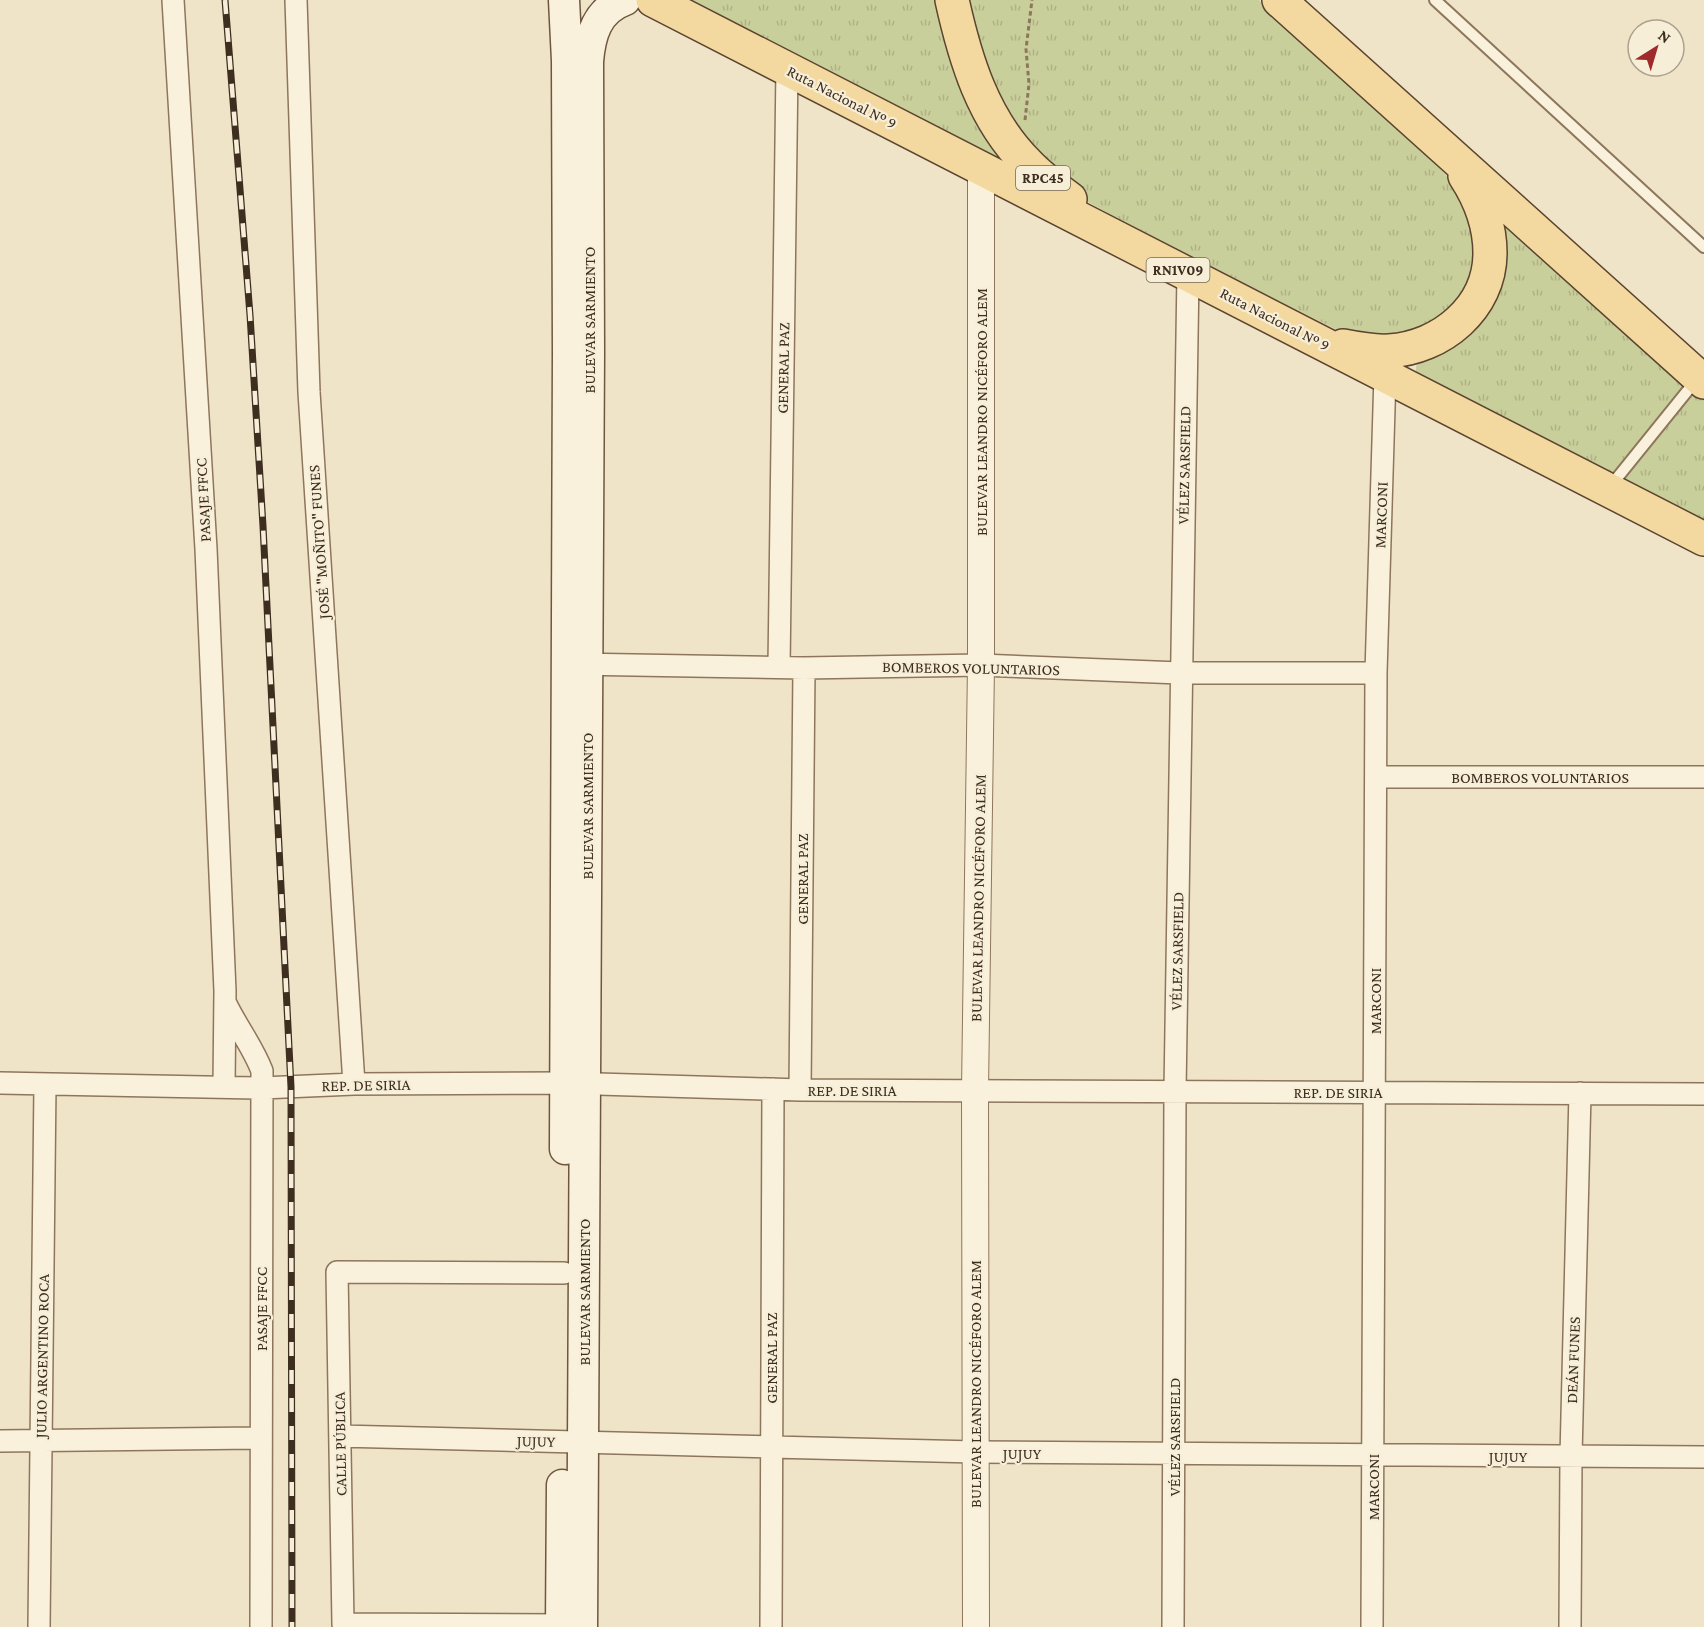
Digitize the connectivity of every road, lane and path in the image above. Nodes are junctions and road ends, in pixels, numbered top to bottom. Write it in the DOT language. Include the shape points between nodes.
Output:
graph roads {
  1 [pos="173,0"];
  2 [pos="296,0"];
  3 [pos="564,0"];
  4 [pos="625,0"];
  5 [pos="653,0"];
  6 [pos="952,0"];
  7 [pos="1032,0"];
  8 [pos="1279,0"];
  9 [pos="1435,0"];
  10 [pos="577,62"];
  11 [pos="787,68"];
  12 [pos="1441,144"];
  13 [pos="1016,151"];
  14 [pos="981,169"];
  15 [pos="1704,247"];
  16 [pos="1150,255"];
  17 [pos="1188,274"];
  18 [pos="1318,341"];
  19 [pos="1385,375"];
  20 [pos="1702,377"];
  21 [pos="1607,490"];
  22 [pos="1704,538"];
  23 [pos="576,664"];
  24 [pos="981,665"];
  25 [pos="779,667"];
  26 [pos="804,668"];
  27 [pos="1180,673"];
  28 [pos="1376,673"];
  29 [pos="1376,777"];
  30 [pos="1704,777"];
  31 [pos="224,1001"];
  32 [pos="0,1083"];
  33 [pos="45,1084"];
  34 [pos="354,1084"];
  35 [pos="575,1084"];
  36 [pos="224,1087"];
  37 [pos="262,1088"];
  38 [pos="773,1089"];
  39 [pos="801,1090"];
  40 [pos="975,1090"];
  41 [pos="1175,1091"];
  42 [pos="1375,1093"];
  43 [pos="1580,1093"];
  44 [pos="1704,1094"];
  45 [pos="564,1273"];
  46 [pos="340,1436"];
  47 [pos="261,1438"];
  48 [pos="40,1440"];
  49 [pos="0,1441"];
  50 [pos="573,1442"];
  51 [pos="770,1447"];
  52 [pos="975,1452"];
  53 [pos="1174,1454"];
  54 [pos="1373,1456"];
  55 [pos="1570,1456"];
  56 [pos="1704,1457"];
  57 [pos="568,1626"];
  58 [pos="39,1627"];
  59 [pos="261,1627"];
  60 [pos="771,1627"];
  61 [pos="976,1627"];
  62 [pos="1173,1627"];
  63 [pos="1372,1627"];
  64 [pos="1570,1627"];
  1 -- 31 [label="street, PASAJE FFCC" via="206,549"];
  2 -- 34 [label="street, JOSÉ \"MOÑITO\" FUNES" via="309,393"];
  3 -- 10 [label="main road, BULEVAR SARMIENTO"];
  4 -- 10 [label="main road, BULEVAR SARMIENTO" via="611,7 597,22"];
  5 -- 11 [label="main road, Ruta Nacional Nº 9 / RN1V09"];
  6 -- 13 [label="main road, RPC45" via="970,70 985,104"];
  7 -- 13 [label="path" via="1026,49 1029,84 1025,121"];
  8 -- 12 [label="main road, RN1V09"];
  9 -- 15 [label="lane"];
  10 -- 23 [label="main road, BULEVAR SARMIENTO"];
  11 -- 14 [label="main road, Ruta Nacional Nº 9 / RN1V09"];
  11 -- 25 [label="street, GENERAL PAZ"];
  12 -- 18 [label="main road, RN1V09" via="1473,187 1485,217 1489,266 1475,303 1446,333 1421,345 1388,351"];
  12 -- 20 [label="main road, RN1V09"];
  13 -- 16 [label="main road, RPC45" via="1069,199"];
  14 -- 16 [label="main road, Ruta Nacional Nº 9 / RN1V09"];
  14 -- 24 [label="street, BULEVAR LEANDRO NICÉFORO ALEM"];
  16 -- 17 [label="main road, Ruta Nacional Nº 9 / RN1V09"];
  17 -- 18 [label="main road, Ruta Nacional Nº 9 / RN1V09"];
  17 -- 27 [label="street, VÉLEZ SARSFIELD"];
  18 -- 19 [label="main road, Ruta Nacional Nº 9 / RN1V09"];
  19 -- 21 [label="main road, Ruta Nacional Nº 9 / RN1V09"];
  19 -- 28 [label="street, MARCONI"];
  20 -- 21 [label="lane"];
  21 -- 22 [label="main road, Ruta Nacional Nº 9 / RN1V09"];
  23 -- 25 [label="street, BOMBEROS VOLUNTARIOS"];
  23 -- 35 [label="main road, BULEVAR SARMIENTO"];
  24 -- 26 [label="street, BOMBEROS VOLUNTARIOS"];
  24 -- 27 [label="street, BOMBEROS VOLUNTARIOS"];
  24 -- 40 [label="street, BULEVAR LEANDRO NICÉFORO ALEM"];
  25 -- 26 [label="street, BOMBEROS VOLUNTARIOS"];
  26 -- 39 [label="street, GENERAL PAZ"];
  27 -- 28 [label="street, BOMBEROS VOLUNTARIOS"];
  27 -- 41 [label="street, VÉLEZ SARSFIELD"];
  28 -- 29 [label="street, MARCONI"];
  29 -- 30 [label="street, BOMBEROS VOLUNTARIOS"];
  29 -- 42 [label="street, MARCONI"];
  31 -- 36 [label="street, PASAJE FFCC"];
  31 -- 37 [label="street, PASAJE FFCC" via="255,1053 262,1071"];
  32 -- 33 [label="street, REP. DE SIRIA"];
  33 -- 36 [label="street, REP. DE SIRIA"];
  33 -- 48 [label="street, JULIO ARGENTINO ROCA"];
  34 -- 35 [label="street, REP. DE SIRIA"];
  34 -- 37 [label="street, REP. DE SIRIA"];
  35 -- 38 [label="street, REP. DE SIRIA"];
  35 -- 45 [label="main road, BULEVAR SARMIENTO"];
  35 -- 50 [label="main road, BULEVAR SARMIENTO"];
  36 -- 37 [label="street, REP. DE SIRIA"];
  37 -- 47 [label="street, PASAJE FFCC"];
  38 -- 39 [label="street, REP. DE SIRIA"];
  38 -- 51 [label="street, GENERAL PAZ"];
  39 -- 40 [label="street, REP. DE SIRIA"];
  40 -- 41 [label="street, REP. DE SIRIA"];
  40 -- 52 [label="street, BULEVAR LEANDRO NICÉFORO ALEM"];
  41 -- 42 [label="street, REP. DE SIRIA"];
  41 -- 53 [label="street, VÉLEZ SARSFIELD"];
  42 -- 43 [label="street, REP. DE SIRIA"];
  42 -- 54 [label="street, MARCONI"];
  43 -- 44 [label="street, REP. DE SIRIA"];
  43 -- 55 [label="street, DEÁN FUNES"];
  45 -- 46 [label="street, CALLE PÚBLICA" via="337,1272"];
  45 -- 50 [label="main road, BULEVAR SARMIENTO"];
  46 -- 50 [label="street, JUJUY"];
  46 -- 57 [label="street, CALLE PÚBLICA" via="343,1624"];
  47 -- 48 [label="street"];
  47 -- 59 [label="street, PASAJE FFCC"];
  48 -- 49 [label="street"];
  48 -- 58 [label="street, JULIO ARGENTINO ROCA"];
  50 -- 51 [label="street, JUJUY"];
  50 -- 57 [label="main road, BULEVAR SARMIENTO"];
  51 -- 52 [label="street, JUJUY"];
  51 -- 60 [label="street, GENERAL PAZ"];
  52 -- 53 [label="street, JUJUY"];
  52 -- 61 [label="street, BULEVAR LEANDRO NICÉFORO ALEM"];
  53 -- 54 [label="street, JUJUY"];
  53 -- 62 [label="street, VÉLEZ SARSFIELD"];
  54 -- 55 [label="street, JUJUY"];
  54 -- 63 [label="street, MARCONI"];
  55 -- 56 [label="street, JUJUY"];
  55 -- 64 [label="street, DEÁN FUNES"];
}
